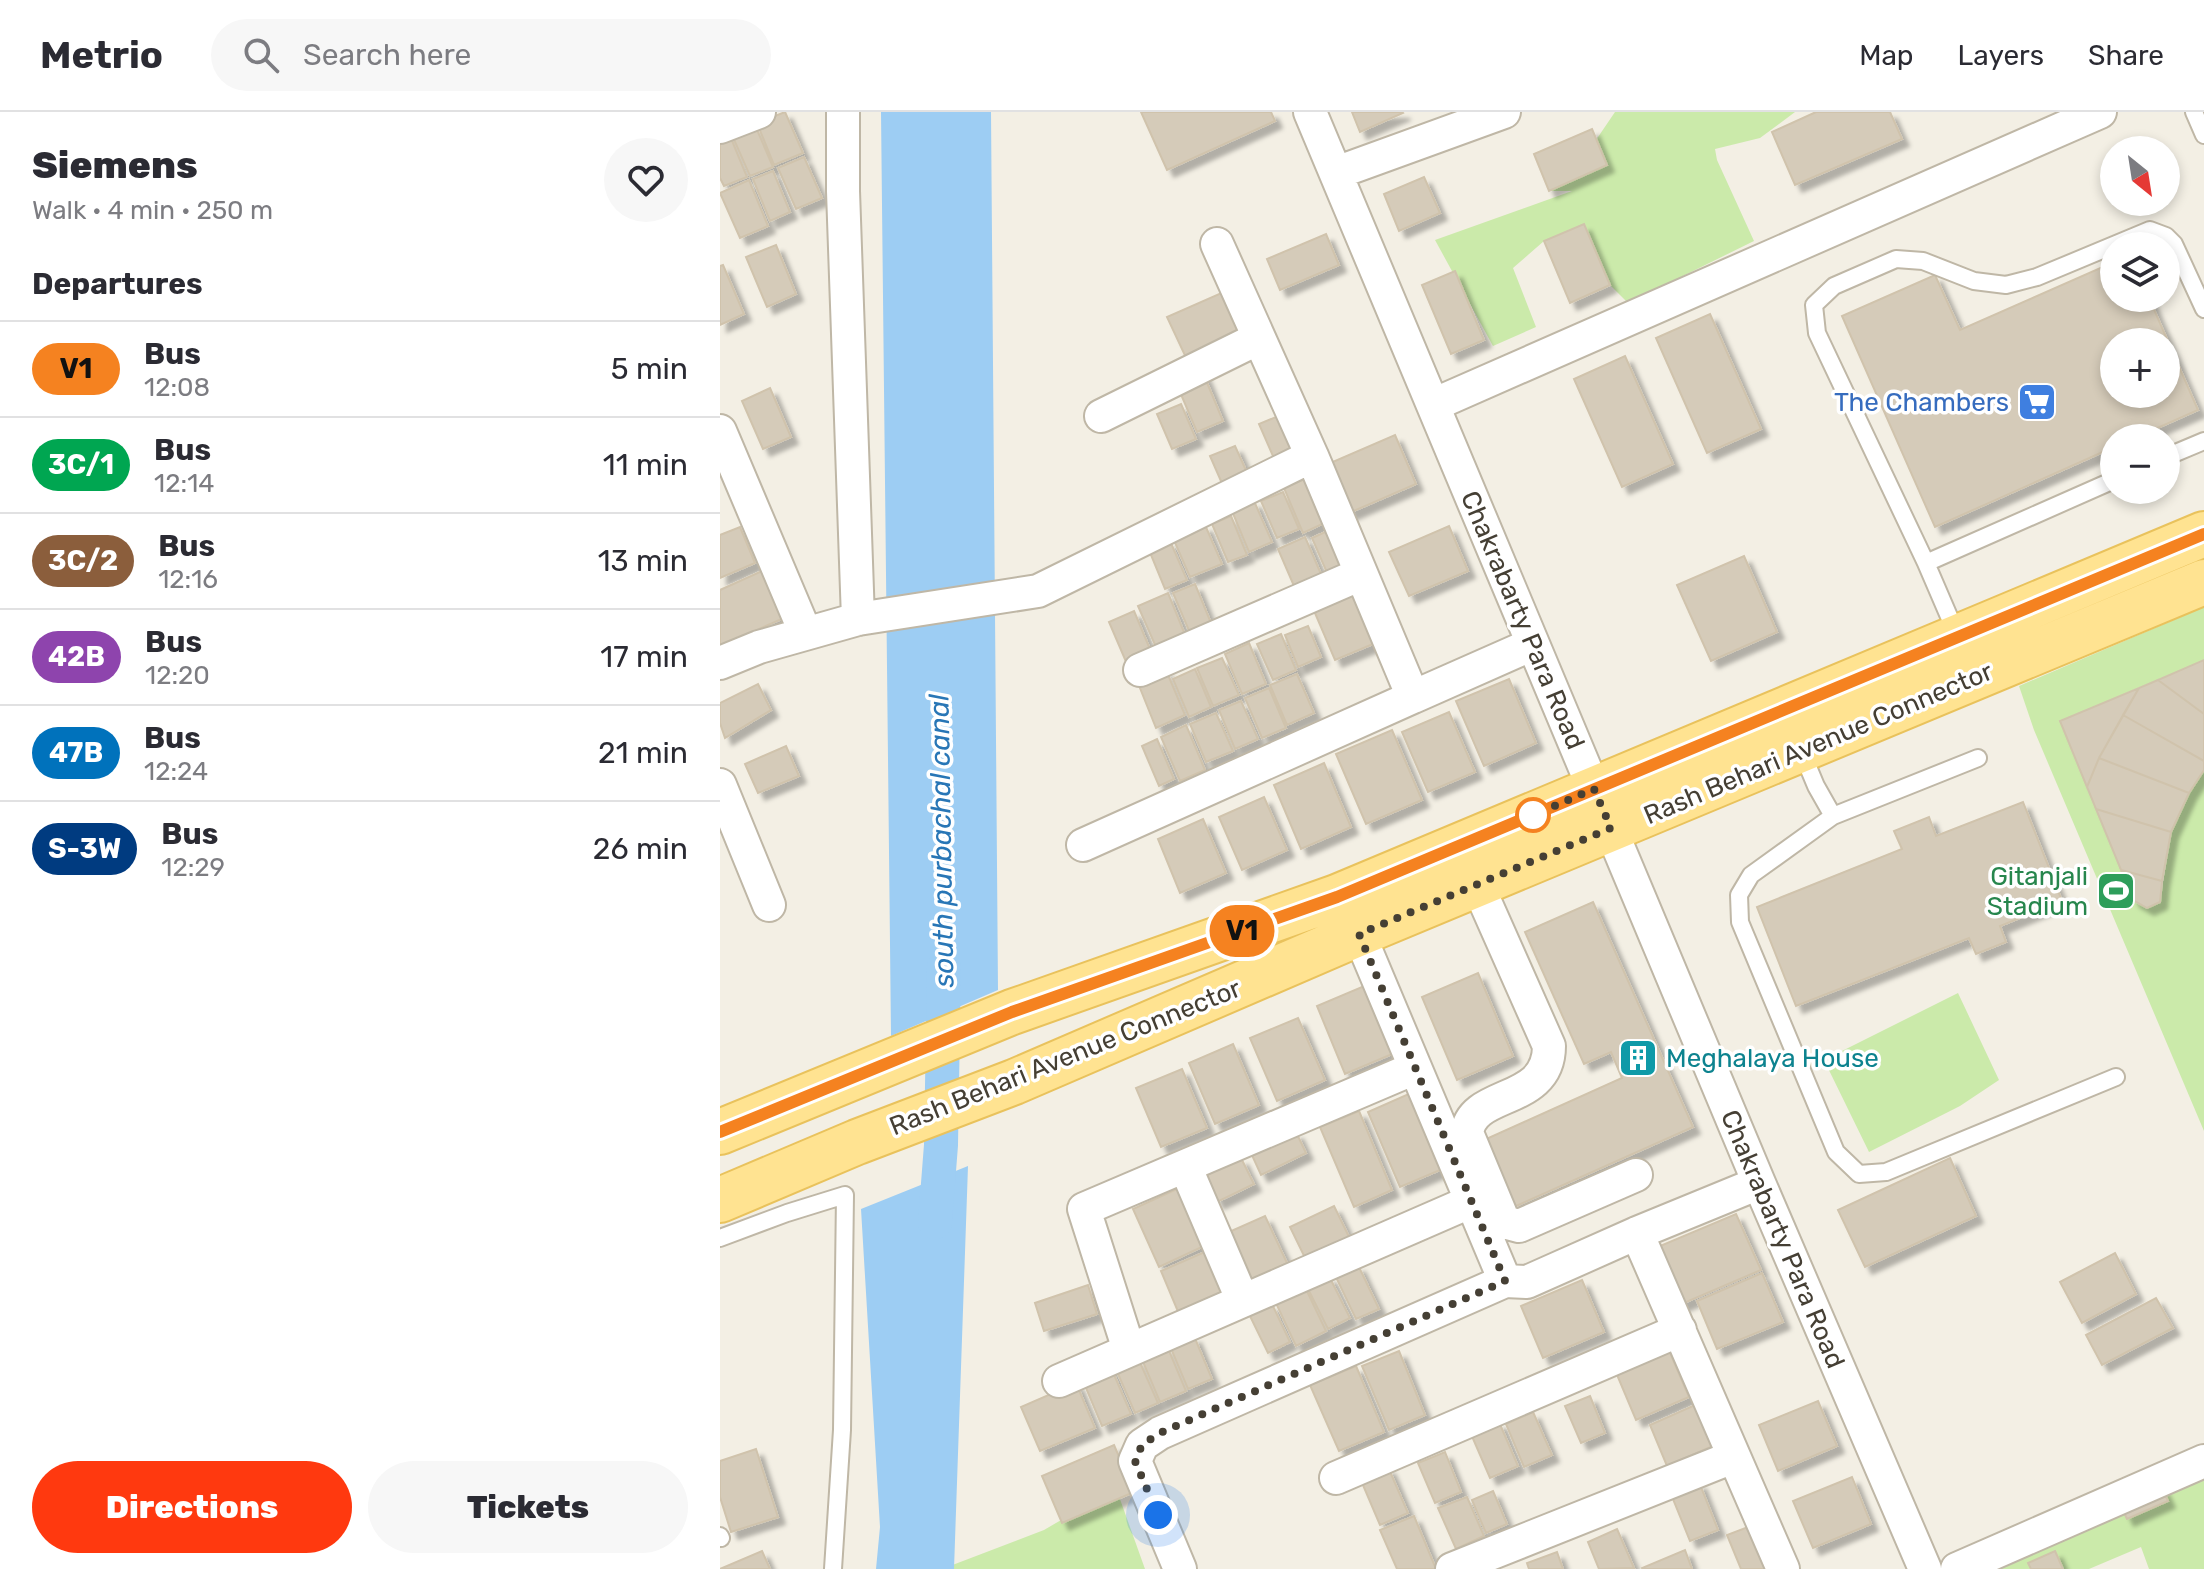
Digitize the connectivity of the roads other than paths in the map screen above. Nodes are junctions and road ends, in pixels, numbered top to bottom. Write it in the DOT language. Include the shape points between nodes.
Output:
graph roads {
  1 [pos="759,112"];
  2 [pos="843,112"];
  3 [pos="1310,112"];
  4 [pos="1504,112"];
  5 [pos="2100,112"];
  6 [pos="2194,112"];
  7 [pos="1440,122"];
  8 [pos="720,127"];
  9 [pos="2204,135"];
  10 [pos="1336,173"];
  11 [pos="1217,244"];
  12 [pos="2204,309"];
  13 [pos="1259,338"];
  14 [pos="1433,405"];
  15 [pos="1101,416"];
  16 [pos="720,431"];
  17 [pos="2204,441"];
  18 [pos="2180,451"];
  19 [pos="1312,456"];
  20 [pos="2100,486"];
  21 [pos="2204,534"];
  22 [pos="1926,563"];
  23 [pos="1361,574"];
  24 [pos="2204,582"];
  25 [pos="858,619"];
  26 [pos="805,632"];
  27 [pos="1958,637"];
  28 [pos="1533,644"];
  29 [pos="720,663"];
  30 [pos="1140,670"];
  31 [pos="1413,697"];
  32 [pos="1801,750"];
  33 [pos="1978,758"];
  34 [pos="720,785"];
  35 [pos="1594,789"];
  36 [pos="1833,816"];
  37 [pos="1611,828"];
  38 [pos="1083,845"];
  39 [pos="1478,886"];
  40 [pos="769,905"];
  41 [pos="1359,934"];
  42 [pos="1415,1068"];
  43 [pos="2116,1077"];
  44 [pos="720,1132"];
  45 [pos="1185,1166"];
  46 [pos="1636,1175"];
  47 [pos="1759,1183"];
  48 [pos="720,1200"];
  49 [pos="1472,1201"];
  50 [pos="1637,1233"];
  51 [pos="720,1238"];
  52 [pos="1505,1281"];
  53 [pos="1242,1299"];
  54 [pos="1680,1330"];
  55 [pos="1129,1350"];
  56 [pos="1059,1381"];
  57 [pos="1733,1457"];
  58 [pos="2204,1461"];
  59 [pos="1336,1478"];
  60 [pos="833,1569"];
  61 [pos="1180,1569"];
  62 [pos="1452,1569"];
  63 [pos="1783,1569"];
  64 [pos="1925,1569"];
  65 [pos="1957,1569"];
  1 -- 8 [label="street"];
  2 -- 25 [label="street"];
  3 -- 10 [label="street, Chakrabarty Para Road"];
  4 -- 7 [label="street"];
  5 -- 14 [label="street"];
  6 -- 9 [label="lane"];
  7 -- 10 [label="street"];
  10 -- 14 [label="street, Chakrabarty Para Road"];
  11 -- 13 [label="street"];
  12 -- 22 [label="lane" via="2174,244 2150,230 2006,285 1974,281 1923,261 1896,259 1834,286 1814,305 1817,333"];
  13 -- 15 [label="street"];
  13 -- 19 [label="street"];
  14 -- 28 [label="street, Chakrabarty Para Road"];
  16 -- 26 [label="street"];
  17 -- 18 [label="lane"];
  19 -- 23 [label="street"];
  19 -- 25 [label="street" via="1038,591"];
  20 -- 22 [label="lane"];
  21 -- 27 [label="main road, Rash Behari Avenue Connector"];
  22 -- 27 [label="lane"];
  23 -- 30 [label="street"];
  23 -- 31 [label="street"];
  24 -- 32 [label="main road, Rash Behari Avenue Connector"];
  25 -- 26 [label="street"];
  26 -- 29 [label="street"];
  27 -- 35 [label="main road, Rash Behari Avenue Connector"];
  28 -- 31 [label="street"];
  28 -- 35 [label="street, Chakrabarty Para Road"];
  31 -- 38 [label="street"];
  32 -- 36 [label="lane"];
  32 -- 37 [label="main road, Rash Behari Avenue Connector"];
  33 -- 36 [label="lane"];
  34 -- 40 [label="street"];
  35 -- 37 [label="street, Chakrabarty Para Road"];
  35 -- 44 [label="main road, Rash Behari Avenue Connector" via="1337,897 1012,1012"];
  36 -- 43 [label="lane" via="1751,875 1739,895 1740,922 1836,1152 1859,1174 1886,1172"];
  37 -- 39 [label="main road, Rash Behari Avenue Connector"];
  37 -- 47 [label="street, Chakrabarty Para Road"];
  39 -- 41 [label="main road, Rash Behari Avenue Connector"];
  39 -- 46 [label="street" via="1549,1046 1542,1076 1474,1114 1468,1123 1467,1133 1504,1222 1519,1226"];
  41 -- 42 [label="street"];
  41 -- 48 [label="main road, Rash Behari Avenue Connector" via="1014,1082"];
  42 -- 45 [label="street"];
  42 -- 49 [label="street"];
  45 -- 53 [label="street"];
  45 -- 55 [label="street" via="1084,1209"];
  47 -- 50 [label="street"];
  47 -- 64 [label="street, Chakrabarty Para Road"];
  49 -- 52 [label="street"];
  49 -- 53 [label="street"];
  50 -- 52 [label="street" via="1527,1282"];
  50 -- 54 [label="street"];
  51 -- 60 [label="lane" via="845,1195 842,1430"];
  52 -- 61 [label="street" via="1142,1445 1135,1461"];
  53 -- 55 [label="street"];
  54 -- 57 [label="street"];
  54 -- 59 [label="street"];
  55 -- 56 [label="street"];
  57 -- 62 [label="street"];
  57 -- 63 [label="street"];
  58 -- 65 [label="street"];
}
